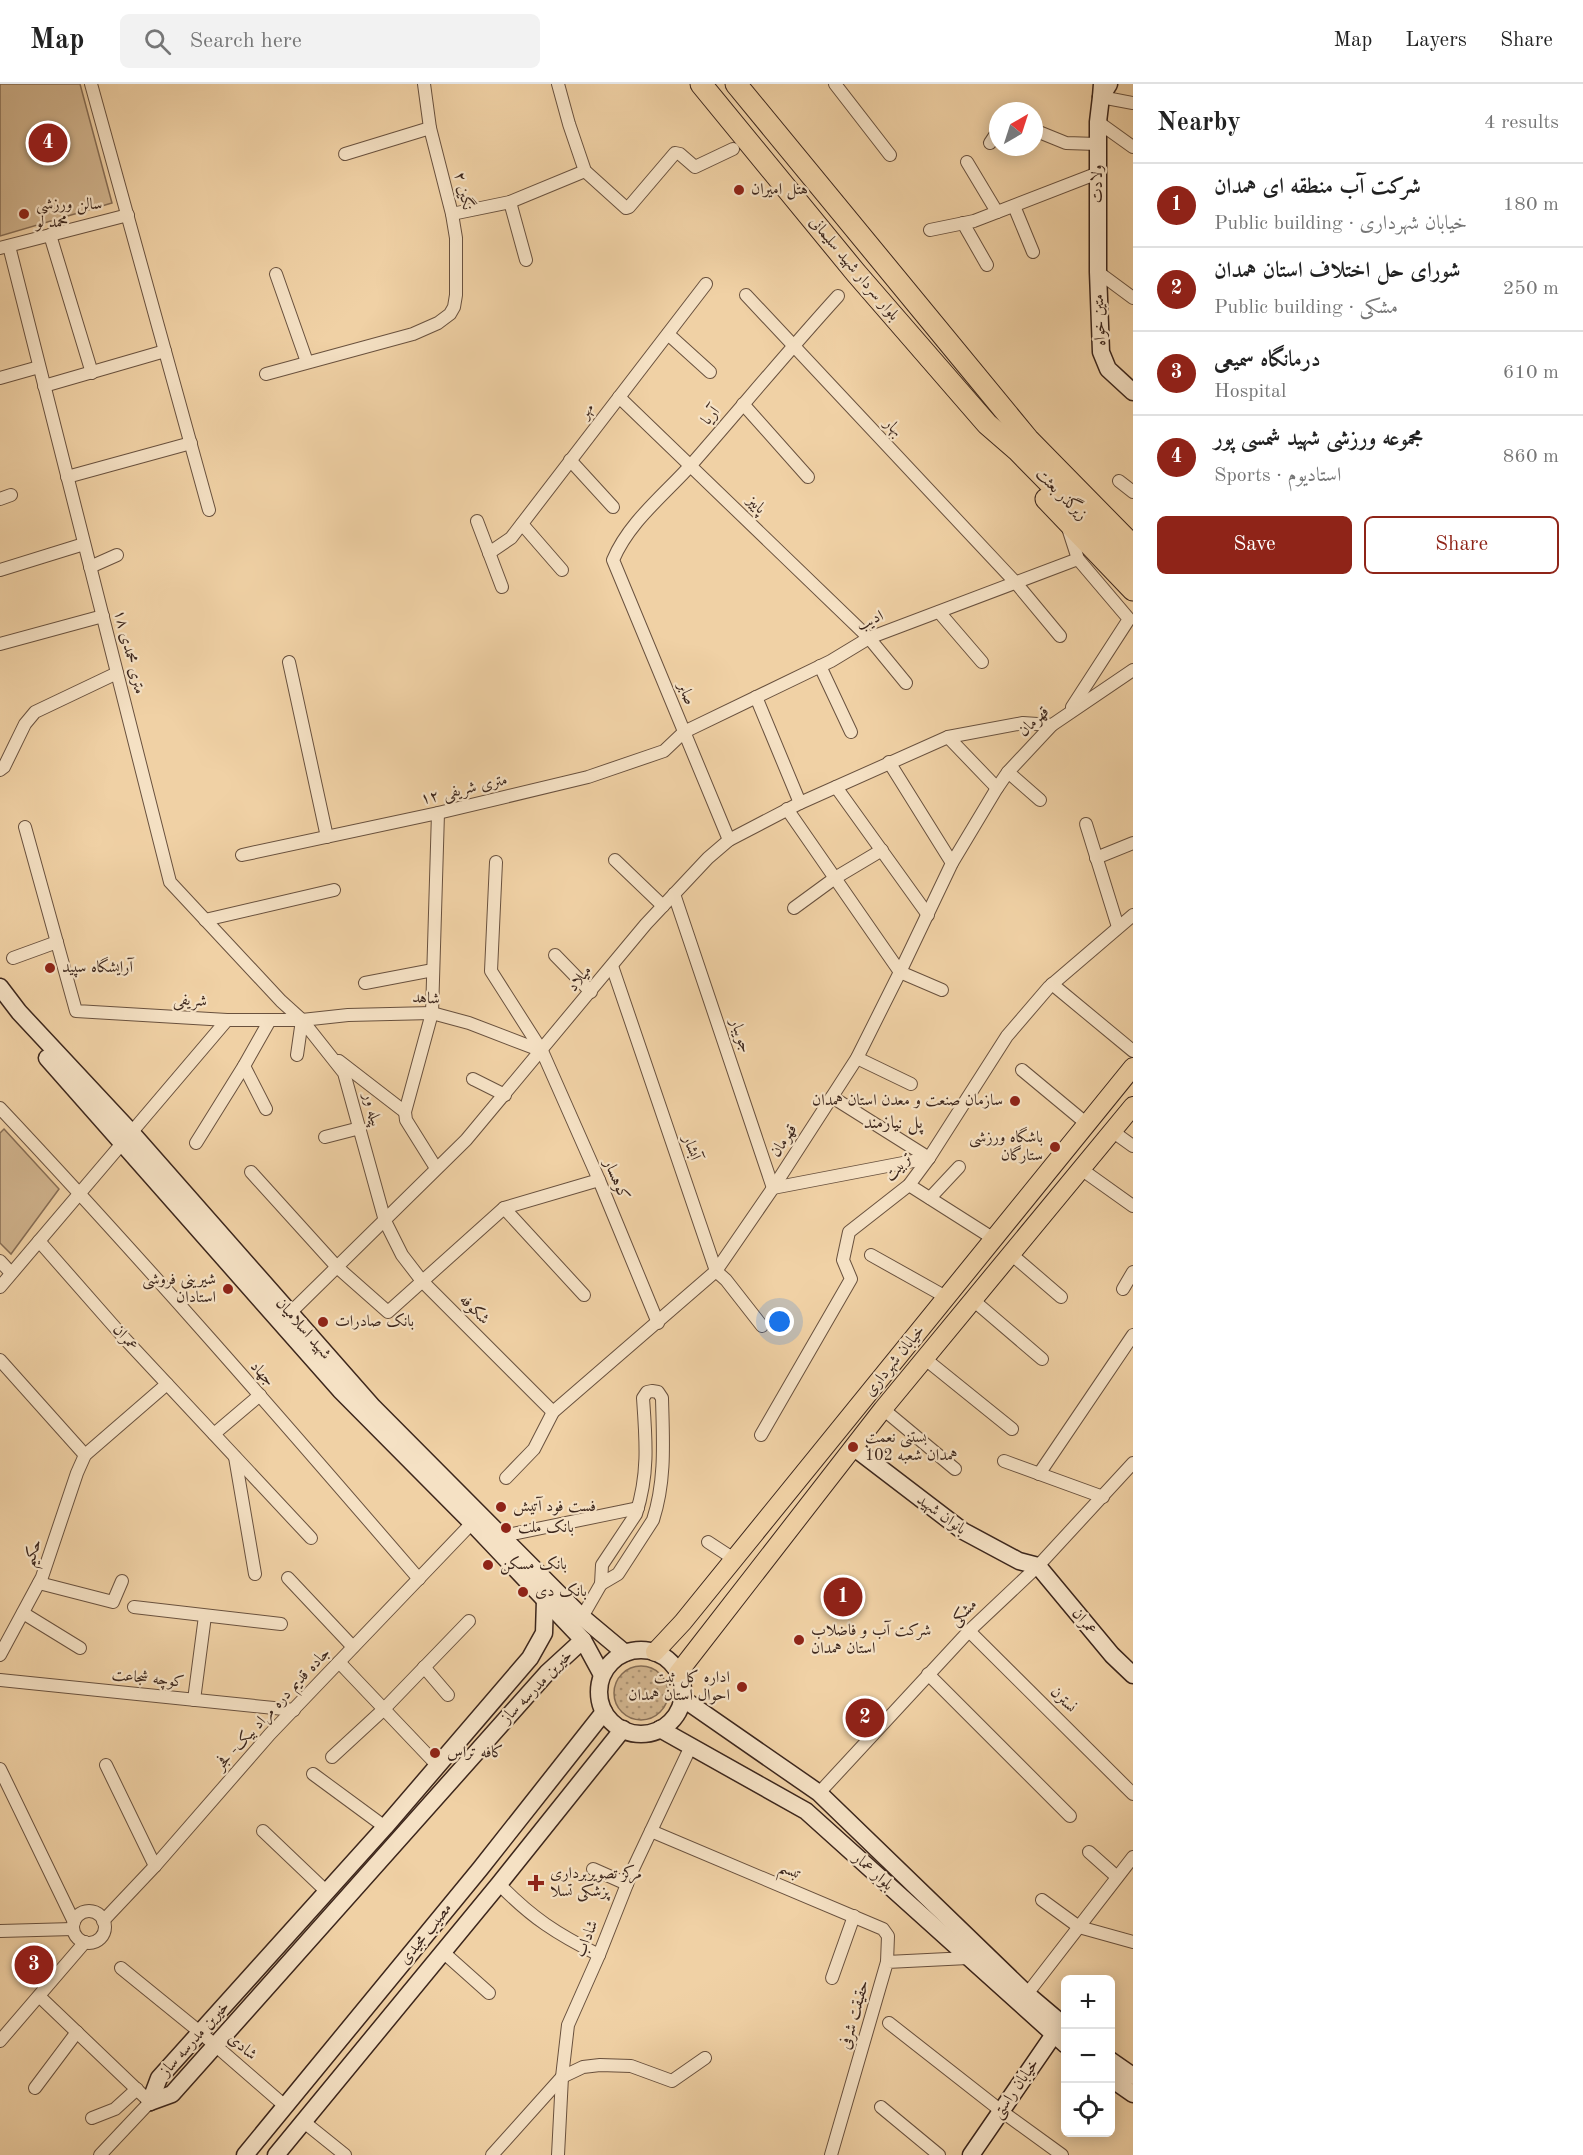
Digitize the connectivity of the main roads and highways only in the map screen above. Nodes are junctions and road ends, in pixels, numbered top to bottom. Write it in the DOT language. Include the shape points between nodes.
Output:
graph roads {
  1 [pos="701,84"];
  2 [pos="736,84"];
  3 [pos="1104,88"];
  4 [pos="816,182"];
  5 [pos="794,197"];
  6 [pos="1098,272"];
  7 [pos="1133,392"];
  8 [pos="1004,409"];
  9 [pos="987,424"];
  10 [pos="1133,529"];
  11 [pos="1133,546"];
  12 [pos="1133,568"];
  13 [pos="1133,590"];
  14 [pos="0,987"];
  15 [pos="0,1006"];
  16 [pos="1133,1067"];
  17 [pos="1133,1106"];
  18 [pos="126,1137"];
  19 [pos="853,1447"];
  20 [pos="1038,1566"];
  21 [pos="546,1600"];
  22 [pos="583,1640"];
  23 [pos="655,1652"];
  24 [pos="625,1653"];
  25 [pos="530,1658"];
  26 [pos="547,1673"];
  27 [pos="678,1673"];
  28 [pos="602,1675"];
  29 [pos="1133,1675"];
  30 [pos="682,1698"];
  31 [pos="604,1712"];
  32 [pos="660,1729"];
  33 [pos="623,1730"];
  34 [pos="1061,2033"];
  35 [pos="1115,2063"];
  36 [pos="1133,2076"];
  37 [pos="1115,2081"];
  38 [pos="1133,2094"];
  39 [pos="245,2155"];
  40 [pos="276,2155"];
  41 [pos="971,2155"];
  1 -- 5 [label="highway, بلوار سردار شهید سلیمانی"];
  2 -- 4 [label="highway, بلوار سردار شهید سلیمانی"];
  3 -- 6 [label="main road, ولادت" via="1098,122"];
  4 -- 5 [label="highway"];
  4 -- 8 [label="highway, بلوار سردار شهید سلیمانی"];
  5 -- 9 [label="highway, بلوار سردار شهید سلیمانی"];
  6 -- 7 [label="main road, متین خواه" via="1101,352 1108,369"];
  8 -- 10 [label="highway" via="1034,427"];
  8 -- 11 [label="highway, زیرگذر بعثت" via="1028,439"];
  9 -- 12 [label="highway, زیرگذر بعثت"];
  9 -- 13 [label="highway" via="1008,458"];
  14 -- 18 [label="main road, شهید اسلامیان"];
  15 -- 18 [label="main road, شهید اسلامیان"];
  16 -- 23 [label="main road, خیابان شهرداری"];
  17 -- 19 [label="main road, خیابان شهرداری"];
  18 -- 21 [label="main road, شهید اسلامیان" via="340,1390"];
  18 -- 24 [label="main road, شهید اسلامیان" via="373,1407 582,1617"];
  19 -- 20 [label="main road, بانوان شهید" via="963,1532 1019,1561"];
  19 -- 27 [label="main road, خیابان شهرداری"];
  20 -- 29 [label="main road, عمران"];
  21 -- 22 [label="main road, شهید اسلامیان"];
  21 -- 25 [label="main road, خیرین مدرسه ساز" via="544,1633"];
  22 -- 26 [label="main road, خیرین مدرسه ساز"];
  22 -- 28 [label="main road, شهید اسلامیان"];
  23 -- 24 [label="main road"];
  23 -- 27 [label="main road" via="665,1657"];
  24 -- 28 [label="main road" via="615,1658"];
  25 -- 26 [label="main road"];
  25 -- 26 [label="main road, خیرین مدرسه ساز" via="385,1827 159,2078 150,2102 172,2094"];
  27 -- 30 [label="main road"];
  28 -- 31 [label="main road" via="599,1694"];
  30 -- 32 [label="main road" via="671,1721"];
  30 -- 34 [label="main road, بلوار عمار" via="819,1793 1027,1994"];
  31 -- 33 [label="main road"];
  31 -- 39 [label="main road, مصیب مجیدی"];
  32 -- 33 [label="main road" via="642,1733"];
  32 -- 34 [label="main road, بلوار عمار" via="806,1811 968,1958"];
  33 -- 40 [label="main road, مصیب مجیدی"];
  34 -- 41 [label="main road, خیابان راستی" via="1000,2110"];
  35 -- 36 [label="main road"];
  37 -- 38 [label="main road"];
}
